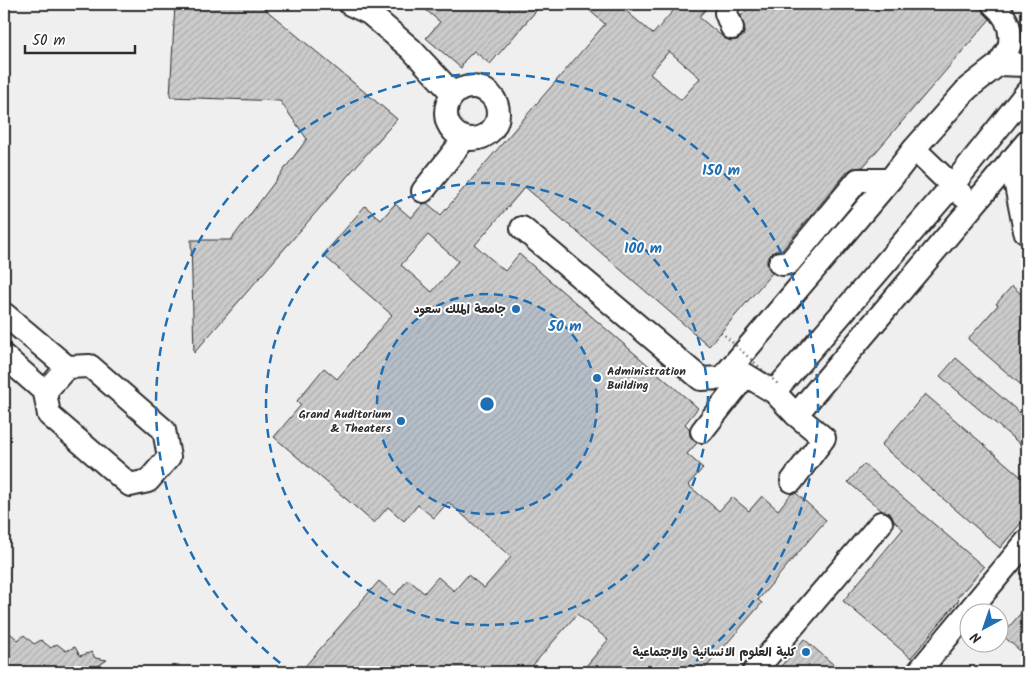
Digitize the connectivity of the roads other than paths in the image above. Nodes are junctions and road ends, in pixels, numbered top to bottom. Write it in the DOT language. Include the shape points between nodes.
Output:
graph roads {
  1 [pos="350,4"];
  2 [pos="728,4"];
  3 [pos="993,4"];
  4 [pos="732,28"];
  5 [pos="999,64"];
  6 [pos="1027,65"];
  7 [pos="1027,92"];
  8 [pos="453,94"];
  9 [pos="465,138"];
  10 [pos="1027,142"];
  11 [pos="914,149"];
  12 [pos="1011,160"];
  13 [pos="890,180"];
  14 [pos="952,186"];
  15 [pos="423,191"];
  16 [pos="972,206"];
  17 [pos="522,228"];
  18 [pos="1027,232"];
  19 [pos="780,263"];
  20 [pos="4,314"];
  21 [pos="4,356"];
  22 [pos="67,367"];
  23 [pos="776,389"];
  24 [pos="45,392"];
  25 [pos="796,415"];
  26 [pos="702,431"];
  27 [pos="792,481"];
  28 [pos="880,523"];
  29 [pos="1027,541"];
  30 [pos="919,671"];
  31 [pos="754,672"];
  1 -- 8 [label="street" via="369,13 411,49"];
  2 -- 4 [label="street" via="726,13"];
  3 -- 5 [label="street" via="1009,27 1010,44"];
  5 -- 6 [label="street"];
  5 -- 11 [label="street" via="968,88"];
  7 -- 14 [label="street"];
  8 -- 9 [label="street" via="448,102 446,120 456,134"];
  8 -- 9 [label="street" via="469,86 477,87 492,95 499,110 496,126 490,133 474,140"];
  9 -- 15 [label="street"];
  10 -- 12 [label="street"];
  11 -- 13 [label="street"];
  11 -- 14 [label="street"];
  12 -- 16 [label="street"];
  12 -- 18 [label="street"];
  13 -- 17 [label="street" via="722,378 701,379"];
  13 -- 19 [label="street" via="858,180 789,263"];
  14 -- 16 [label="street"];
  14 -- 23 [label="street"];
  16 -- 25 [label="street"];
  20 -- 22 [label="street"];
  21 -- 24 [label="street"];
  22 -- 24 [label="street"];
  22 -- 24 [label="street" via="90,366 164,430 169,457 159,470 148,481 130,485 49,415"];
  23 -- 25 [label="street"];
  23 -- 26 [label="street" via="746,375"];
  25 -- 27 [label="street" via="824,438"];
  28 -- 31 [label="street"];
  29 -- 30 [label="street"];
}
